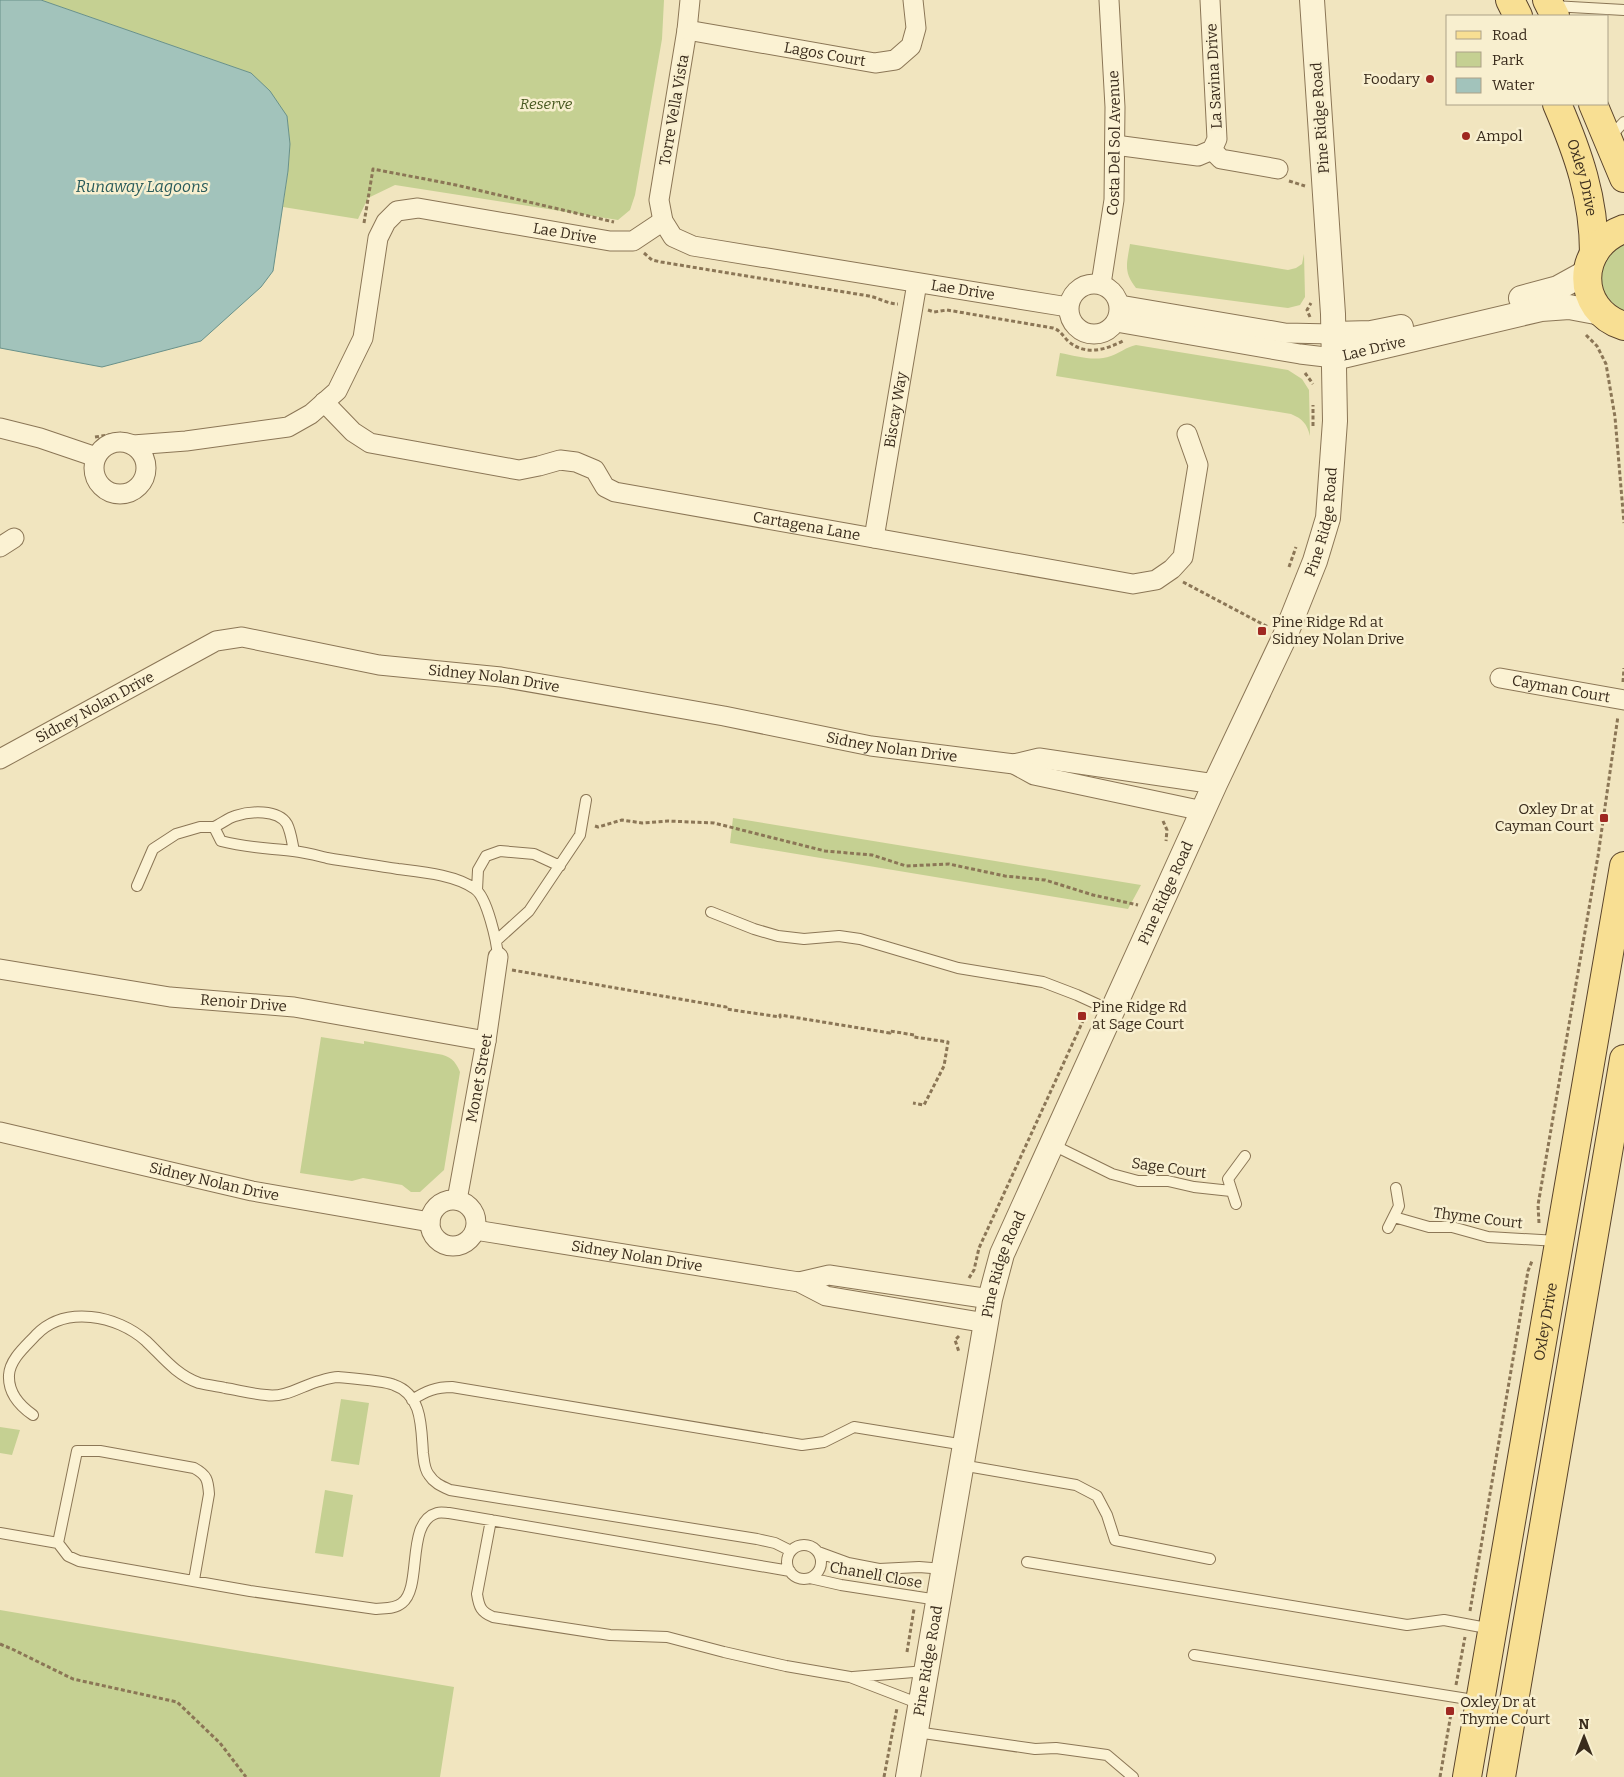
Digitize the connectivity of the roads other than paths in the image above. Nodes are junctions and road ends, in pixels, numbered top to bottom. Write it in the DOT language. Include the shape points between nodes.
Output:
graph roads {
  1 [pos="690,0"];
  2 [pos="913,0"];
  3 [pos="1109,0"];
  4 [pos="1210,0"];
  5 [pos="1312,0"];
  6 [pos="1510,0"];
  7 [pos="1550,7"];
  8 [pos="1624,10"];
  9 [pos="1518,15"];
  10 [pos="688,30"];
  11 [pos="1557,105"];
  12 [pos="1594,105"];
  13 [pos="1616,131"];
  14 [pos="1115,145"];
  15 [pos="1212,150"];
  16 [pos="1278,169"];
  17 [pos="1624,178"];
  18 [pos="663,220"];
  19 [pos="1624,229"];
  20 [pos="1590,263"];
  21 [pos="917,283"];
  22 [pos="1101,284"];
  23 [pos="1068,307"];
  24 [pos="1118,313"];
  25 [pos="1617,327"];
  26 [pos="1333,334"];
  27 [pos="1334,358"];
  28 [pos="324,402"];
  29 [pos="0,428"];
  30 [pos="1187,434"];
  31 [pos="128,439"];
  32 [pos="186,441"];
  33 [pos="96,457"];
  34 [pos="146,463"];
  35 [pos="874,538"];
  36 [pos="1500,678"];
  37 [pos="1622,700"];
  38 [pos="0,759"];
  39 [pos="1014,764"];
  40 [pos="1215,784"];
  41 [pos="586,800"];
  42 [pos="1203,811"];
  43 [pos="214,827"];
  44 [pos="294,851"];
  45 [pos="560,866"];
  46 [pos="1624,866"];
  47 [pos="137,886"];
  48 [pos="477,890"];
  49 [pos="711,912"];
  50 [pos="497,955"];
  51 [pos="0,969"];
  52 [pos="1102,1007"];
  53 [pos="486,1041"];
  54 [pos="1624,1058"];
  55 [pos="0,1132"];
  56 [pos="1051,1144"];
  57 [pos="1245,1156"];
  58 [pos="1396,1188"];
  59 [pos="1231,1191"];
  60 [pos="457,1200"];
  61 [pos="1236,1204"];
  62 [pos="1394,1217"];
  63 [pos="430,1222"];
  64 [pos="1388,1228"];
  65 [pos="475,1230"];
  66 [pos="1548,1240"];
  67 [pos="799,1282"];
  68 [pos="990,1299"];
  69 [pos="986,1323"];
  70 [pos="412,1400"];
  71 [pos="33,1415"];
  72 [pos="963,1455"];
  73 [pos="491,1520"];
  74 [pos="0,1533"];
  75 [pos="58,1543"];
  76 [pos="791,1552"];
  77 [pos="818,1552"];
  78 [pos="1210,1559"];
  79 [pos="1027,1562"];
  80 [pos="944,1569"];
  81 [pos="790,1571"];
  82 [pos="810,1578"];
  83 [pos="194,1580"];
  84 [pos="938,1600"];
  85 [pos="1480,1627"];
  86 [pos="1194,1655"];
  87 [pos="916,1666"];
  88 [pos="850,1677"];
  89 [pos="1481,1702"];
  90 [pos="909,1703"];
  91 [pos="916,1732"];
  92 [pos="908,1777"];
  93 [pos="1133,1777"];
  94 [pos="1468,1777"];
  95 [pos="1501,1777"];
  1 -- 10 [label="street, Torre Vella Vista"];
  2 -- 10 [label="street, Lagos Court" via="916,28 911,46 895,60 875,63"];
  3 -- 14 [label="street, Costa Del Sol Avenue"];
  4 -- 15 [label="street, La Savina Drive" via="1218,139"];
  5 -- 26 [label="street, Pine Ridge Road"];
  6 -- 9 [label="main road"];
  7 -- 8 [label="lane"];
  10 -- 18 [label="street, Torre Vella Vista" via="659,200"];
  11 -- 20 [label="main road, Oxley Drive" via="1588,190 1594,226"];
  12 -- 13 [label="main road"];
  13 -- 17 [label="main road"];
  14 -- 15 [label="street, La Savina Drive" via="1198,156"];
  14 -- 22 [label="street, Costa Del Sol Avenue" via="1114,200"];
  15 -- 16 [label="street, La Savina Drive" via="1221,159"];
  18 -- 21 [label="street, Lae Drive" via="673,237 693,246"];
  18 -- 28 [label="street, Lae Drive" via="633,241 610,241 418,208 397,211 386,222 378,238 363,338 337,391"];
  19 -- 20 [label="main road" via="1602,241"];
  20 -- 25 [label="main road, Oxley Drive" via="1587,284 1594,304"];
  20 -- 26 [label="street, Lae Drive" via="1562,286 1548,292 1371,333"];
  21 -- 23 [label="street, Lae Drive"];
  21 -- 35 [label="street, Biscay Way"];
  22 -- 23 [label="street" via="1079,288"];
  22 -- 24 [label="street" via="1113,292"];
  23 -- 24 [label="street" via="1073,324 1086,334 1095,335 1111,328"];
  24 -- 26 [label="street, Lae Drive" via="1285,333"];
  24 -- 27 [label="street, Lae Drive" via="1290,352"];
  25 -- 27 [label="street, Lae Drive" via="1569,307 1541,309"];
  26 -- 27 [label="street, Pine Ridge Road"];
  27 -- 40 [label="street, Pine Ridge Road" via="1335,440 1328,518 1315,561 1271,632"];
  28 -- 32 [label="street, Lae Drive" via="288,427"];
  28 -- 35 [label="street, Cartagena Lane" via="353,432 370,443 519,470 560,460 576,462 595,470 605,487 615,492"];
  29 -- 33 [label="street"];
  30 -- 35 [label="street, Cartagena Lane" via="1198,465 1183,557 1156,580 1133,584"];
  31 -- 32 [label="street, Lae Drive"];
  31 -- 33 [label="street" via="108,444"];
  31 -- 34 [label="street" via="144,456"];
  32 -- 34 [label="street, Lae Drive"];
  33 -- 34 [label="street" via="94,474 104,489 112,493 130,493 138,488 146,472"];
  36 -- 37 [label="street, Cayman Court"];
  38 -- 39 [label="street, Sidney Nolan Drive" via="216,641 242,637 379,665 501,677 724,716 871,746"];
  39 -- 40 [label="street, Sidney Nolan Drive" via="1038,758"];
  39 -- 42 [label="street, Sidney Nolan Drive" via="1034,775"];
  40 -- 42 [label="street, Pine Ridge Road"];
  41 -- 45 [label="lane" via="580,835"];
  42 -- 52 [label="street, Pine Ridge Road"];
  43 -- 44 [label="lane" via="222,840 235,844 264,850"];
  43 -- 44 [label="lane" via="234,816 273,814 286,822"];
  43 -- 47 [label="lane" via="200,827 176,834 153,848"];
  44 -- 48 [label="lane" via="423,872 460,881"];
  45 -- 48 [label="lane" via="534,854 500,851 486,856 478,870"];
  45 -- 50 [label="lane"];
  46 -- 66 [label="main road, Oxley Drive"];
  48 -- 50 [label="lane"];
  49 -- 52 [label="lane" via="778,936 860,938 958,968 1043,982"];
  50 -- 53 [label="street, Monet Street"];
  51 -- 53 [label="street, Renoir Drive" via="170,997 294,1007"];
  52 -- 56 [label="street, Pine Ridge Road"];
  53 -- 60 [label="street, Monet Street"];
  54 -- 95 [label="main road"];
  55 -- 63 [label="street, Sidney Nolan Drive" via="252,1191"];
  56 -- 59 [label="lane, Sage Court" via="1112,1174 1138,1181 1168,1181"];
  56 -- 68 [label="street, Pine Ridge Road" via="1002,1254"];
  57 -- 59 [label="lane" via="1228,1179"];
  58 -- 62 [label="lane" via="1399,1206"];
  59 -- 61 [label="lane"];
  60 -- 63 [label="street" via="438,1205"];
  60 -- 65 [label="street" via="474,1215"];
  62 -- 64 [label="lane"];
  62 -- 66 [label="lane, Thyme Court" via="1428,1227 1452,1227 1488,1238"];
  63 -- 65 [label="street" via="434,1236 446,1244 466,1241"];
  65 -- 67 [label="street, Sidney Nolan Drive"];
  66 -- 85 [label="main road, Oxley Drive"];
  67 -- 68 [label="street, Sidney Nolan Drive" via="830,1275"];
  67 -- 69 [label="street, Sidney Nolan Drive" via="826,1296"];
  68 -- 69 [label="street, Pine Ridge Road"];
  69 -- 72 [label="street, Pine Ridge Road"];
  70 -- 71 [label="lane" via="394,1384 337,1377 290,1393 268,1396 199,1382 180,1373 145,1340 124,1326 101,1318 77,1316 55,1322 16,1357 9,1374 12,1393"];
  70 -- 72 [label="lane" via="439,1387 452,1387 802,1445 824,1442 854,1427"];
  70 -- 76 [label="lane" via="421,1418 427,1473 436,1483 450,1490 757,1539"];
  72 -- 78 [label="lane" via="1076,1485 1097,1496 1115,1540"];
  72 -- 80 [label="street, Pine Ridge Road"];
  73 -- 81 [label="lane"];
  73 -- 83 [label="lane" via="449,1513 437,1513 428,1519 420,1530 409,1595 402,1604 390,1608 376,1609"];
  73 -- 88 [label="lane" via="477,1594 479,1606 492,1617 610,1635 667,1638 786,1666"];
  74 -- 75 [label="lane"];
  75 -- 83 [label="lane" via="68,1556 79,1561"];
  75 -- 83 [label="lane" via="77,1451 100,1451 194,1468 203,1473 209,1494"];
  76 -- 77 [label="lane" via="802,1545"];
  76 -- 81 [label="lane"];
  77 -- 80 [label="lane, Chanell Close" via="848,1563 879,1569"];
  77 -- 82 [label="lane" via="820,1568"];
  79 -- 85 [label="lane" via="1407,1625 1444,1620"];
  80 -- 84 [label="street, Pine Ridge Road"];
  81 -- 82 [label="lane" via="796,1576"];
  82 -- 84 [label="lane, Chanell Close"];
  84 -- 87 [label="street, Pine Ridge Road"];
  85 -- 89 [label="main road, Oxley Drive"];
  86 -- 89 [label="lane"];
  87 -- 88 [label="lane"];
  87 -- 90 [label="street, Pine Ridge Road"];
  88 -- 90 [label="lane"];
  89 -- 94 [label="main road, Oxley Drive"];
  90 -- 91 [label="street, Pine Ridge Road"];
  91 -- 92 [label="street, Pine Ridge Road"];
  91 -- 93 [label="lane" via="1035,1750 1056,1748 1107,1756"];
}
